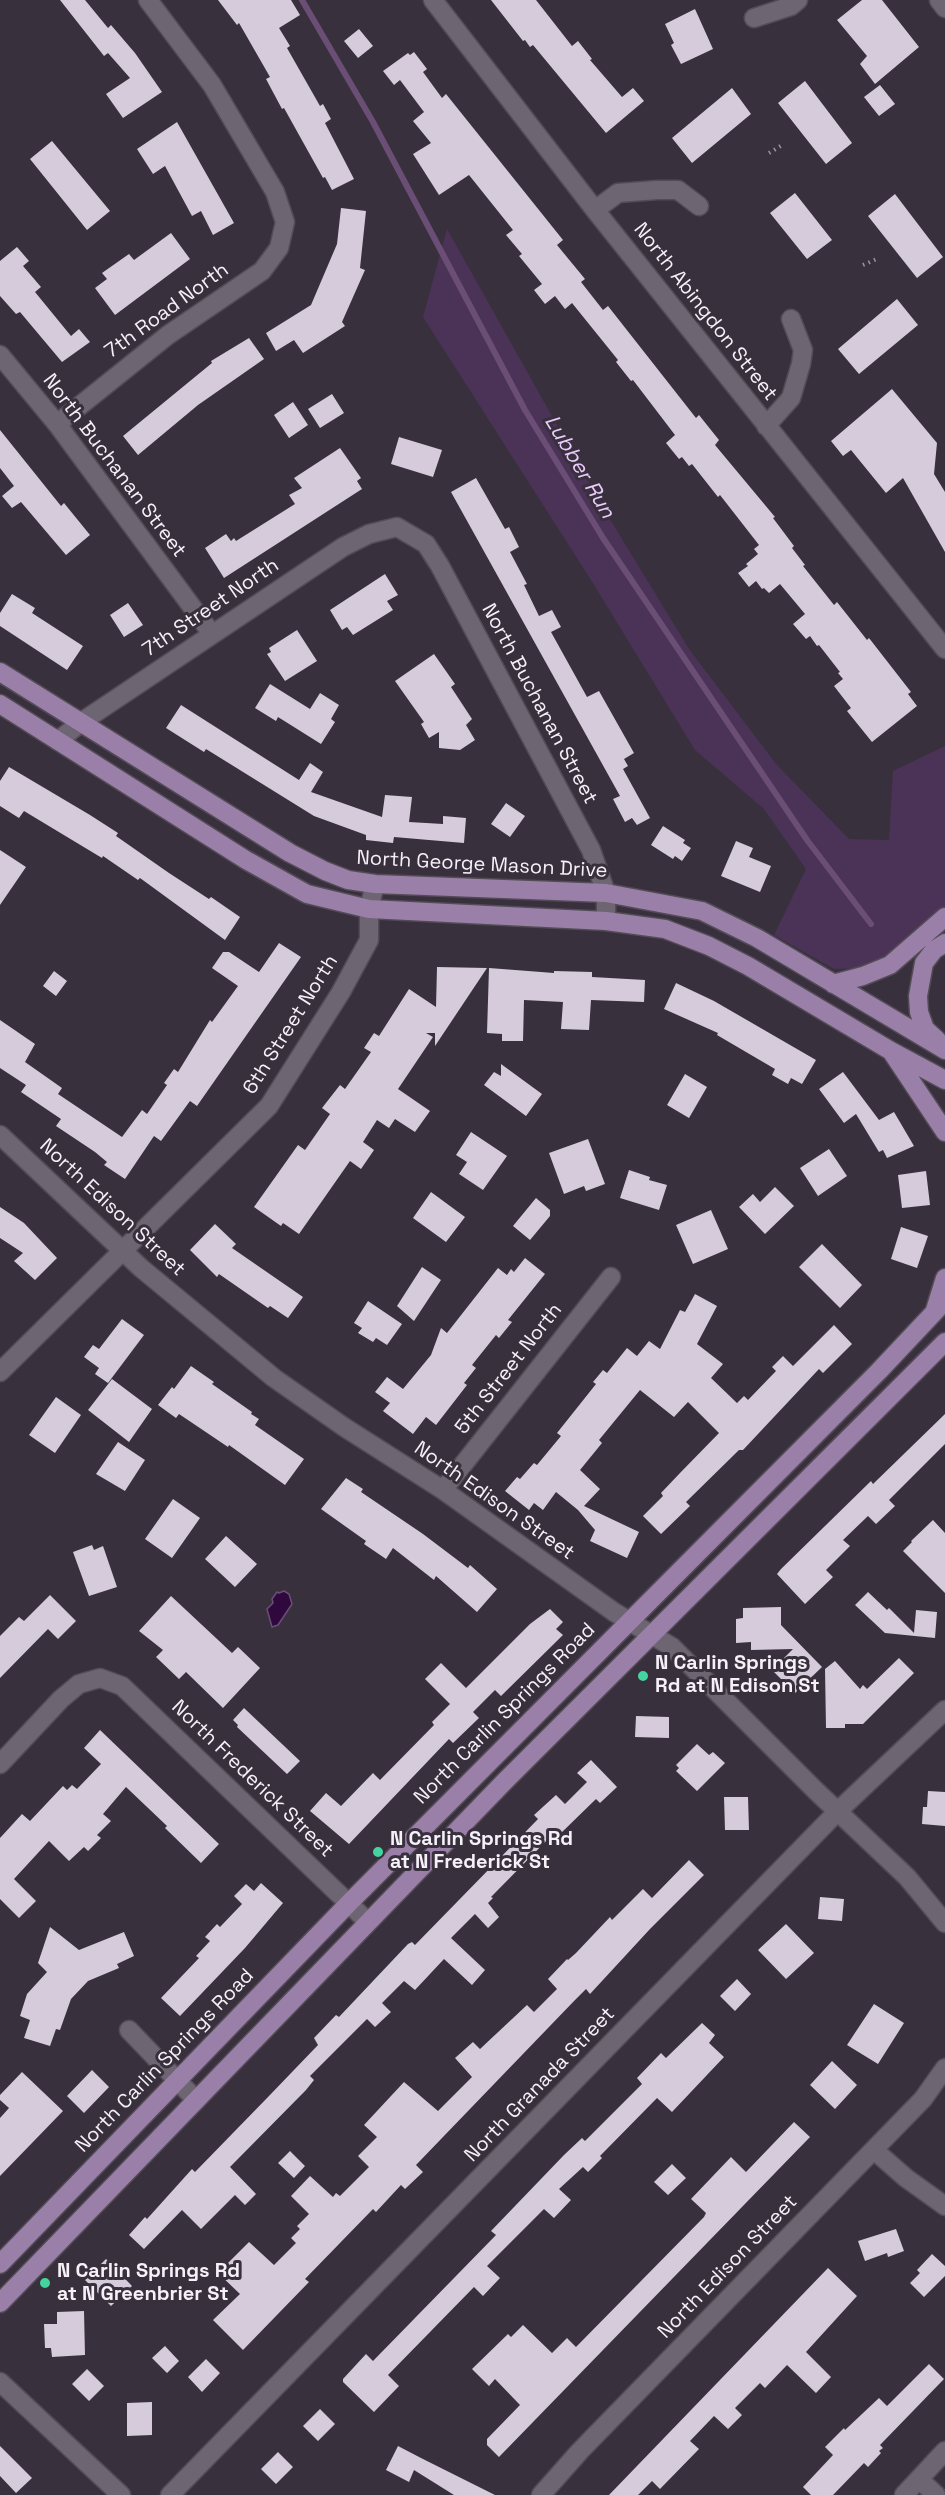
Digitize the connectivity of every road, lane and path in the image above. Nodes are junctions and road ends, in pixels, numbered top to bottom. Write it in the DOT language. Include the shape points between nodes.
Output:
graph roads {
  1 [pos="148,0"];
  2 [pos="433,0"];
  3 [pos="798,0"];
  4 [pos="939,0"];
  5 [pos="945,8"];
  6 [pos="754,18"];
  7 [pos="784,144"];
  8 [pos="769,153"];
  9 [pos="699,206"];
  10 [pos="595,210"];
  11 [pos="879,258"];
  12 [pos="863,265"];
  13 [pos="791,320"];
  14 [pos="0,355"];
  15 [pos="57,424"];
  16 [pos="766,426"];
  17 [pos="397,527"];
  18 [pos="212,634"];
  19 [pos="945,649"];
  20 [pos="0,672"];
  21 [pos="0,704"];
  22 [pos="80,723"];
  23 [pos="58,741"];
  24 [pos="375,884"];
  25 [pos="606,893"];
  26 [pos="369,909"];
  27 [pos="945,917"];
  28 [pos="606,921"];
  29 [pos="945,944"];
  30 [pos="833,984"];
  31 [pos="945,1049"];
  32 [pos="891,1050"];
  33 [pos="945,1080"];
  34 [pos="945,1132"];
  35 [pos="0,1135"];
  36 [pos="122,1251"];
  37 [pos="611,1277"];
  38 [pos="945,1278"];
  39 [pos="939,1308"];
  40 [pos="945,1342"];
  41 [pos="0,1372"];
  42 [pos="443,1490"];
  43 [pos="629,1621"];
  44 [pos="651,1635"];
  45 [pos="945,1710"];
  46 [pos="0,1764"];
  47 [pos="838,1811"];
  48 [pos="349,1903"];
  49 [pos="368,1922"];
  50 [pos="945,1923"];
  51 [pos="129,2030"];
  52 [pos="945,2068"];
  53 [pos="177,2082"];
  54 [pos="196,2100"];
  55 [pos="874,2150"];
  56 [pos="945,2206"];
  57 [pos="0,2264"];
  58 [pos="0,2303"];
  59 [pos="0,2382"];
  60 [pos="945,2451"];
  61 [pos="919,2479"];
  62 [pos="121,2495"];
  63 [pos="170,2495"];
  64 [pos="541,2495"];
  65 [pos="904,2495"];
  66 [pos="936,2495"];
  1 -- 15 [label="street, 7th Road North" via="212,86 275,192 285,222 279,248 262,270 168,335"];
  2 -- 10 [label="street, North Abingdon Street"];
  3 -- 6 [label="street"];
  4 -- 5 [label="street"];
  7 -- 8 [label="path"];
  9 -- 10 [label="street" via="678,190 657,190 618,193"];
  10 -- 16 [label="street, North Abingdon Street"];
  11 -- 12 [label="path"];
  13 -- 16 [label="street" via="803,350 801,364 791,398"];
  14 -- 15 [label="street, North Buchanan Street"];
  15 -- 18 [label="street, North Buchanan Street"];
  16 -- 19 [label="street, North Abingdon Street"];
  17 -- 18 [label="street, 7th Street North" via="369,534 343,547"];
  17 -- 25 [label="street, North Buchanan Street" via="426,544 440,566 591,850"];
  18 -- 22 [label="street, 7th Street North"];
  20 -- 22 [label="main road, North George Mason Drive"];
  21 -- 23 [label="main road"];
  22 -- 23 [label="street, 7th Street North"];
  22 -- 24 [label="main road, North George Mason Drive" via="290,853 340,877"];
  23 -- 26 [label="main road" via="307,894"];
  24 -- 25 [label="main road, North George Mason Drive"];
  24 -- 26 [label="street, 6th Street North"];
  25 -- 28 [label="street, North Buchanan Street"];
  25 -- 30 [label="main road, North George Mason Drive" via="702,911 757,938"];
  26 -- 28 [label="main road"];
  26 -- 36 [label="street, 6th Street North" via="369,940 269,1106"];
  27 -- 30 [label="main road" via="890,966"];
  28 -- 32 [label="main road" via="665,929 710,946"];
  29 -- 31 [label="main road" via="924,963 918,996 925,1029"];
  30 -- 31 [label="main road, North George Mason Drive"];
  32 -- 33 [label="main road"];
  32 -- 34 [label="main road"];
  35 -- 36 [label="street, North Edison Street"];
  36 -- 41 [label="street, 6th Street North"];
  36 -- 42 [label="street, North Edison Street" via="274,1378"];
  37 -- 42 [label="street, 5th Street North"];
  38 -- 39 [label="main road"];
  39 -- 43 [label="main road, North Carlin Springs Road"];
  40 -- 44 [label="main road"];
  42 -- 43 [label="street, North Edison Street"];
  43 -- 44 [label="street, North Edison Street"];
  43 -- 48 [label="main road, North Carlin Springs Road"];
  44 -- 47 [label="street, North Edison Street" via="672,1647"];
  44 -- 49 [label="main road"];
  45 -- 47 [label="street, North Granada Street"];
  46 -- 48 [label="street, North Frederick Street" via="79,1684 100,1678 122,1686"];
  47 -- 50 [label="street, North Edison Street" via="907,1877"];
  47 -- 63 [label="street, North Granada Street"];
  48 -- 49 [label="street, North Frederick Street"];
  48 -- 53 [label="main road, North Carlin Springs Road"];
  49 -- 54 [label="main road"];
  51 -- 53 [label="street"];
  52 -- 55 [label="street, North Edison Street" via="923,2099"];
  53 -- 54 [label="street"];
  53 -- 57 [label="main road, North Carlin Springs Road"];
  54 -- 58 [label="main road"];
  55 -- 56 [label="street"];
  55 -- 64 [label="street, North Edison Street"];
  59 -- 62 [label="street"];
  60 -- 61 [label="street"];
  61 -- 65 [label="street"];
  61 -- 66 [label="street"];
}
